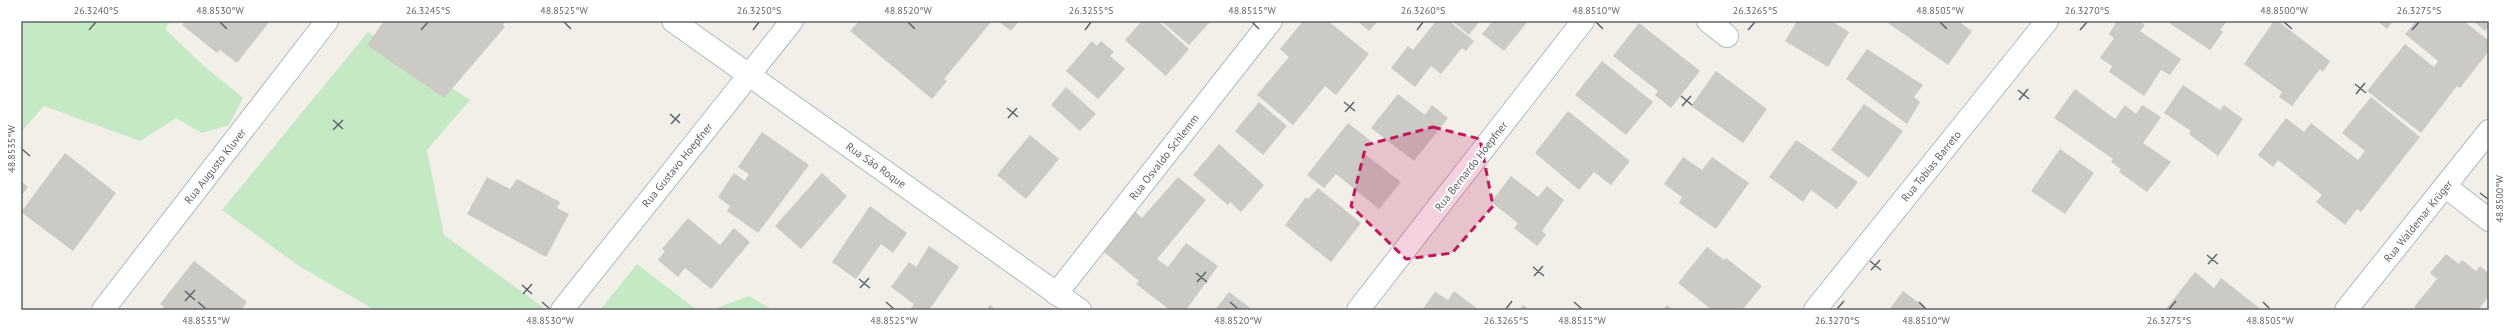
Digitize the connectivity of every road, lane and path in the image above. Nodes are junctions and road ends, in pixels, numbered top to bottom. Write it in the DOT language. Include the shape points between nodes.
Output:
graph roads {
  1 [pos="327,21"];
  2 [pos="673,21"];
  3 [pos="792,21"];
  4 [pos="1271,21"];
  5 [pos="1583,21"];
  6 [pos="1708,21"];
  7 [pos="2047,21"];
  8 [pos="1727,36"];
  9 [pos="749,75"];
  10 [pos="2489,131"];
  11 [pos="2445,186"];
  12 [pos="2489,220"];
  13 [pos="1056,294"];
  14 [pos="103,310"];
  15 [pos="562,310"];
  16 [pos="1080,310"];
  17 [pos="1358,310"];
  18 [pos="1815,310"];
  19 [pos="2346,310"];
  1 -- 14 [label="street, Rua Augusto Kluver"];
  2 -- 9 [label="street, Rua São Roque"];
  3 -- 9 [label="street, Rua Gustavo Hoepfner"];
  4 -- 13 [label="street, Rua Osvaldo Schlemm"];
  5 -- 17 [label="street, Rua Bernardo Hoepfner"];
  6 -- 8 [label="street"];
  7 -- 18 [label="street, Rua Tobias Barreto"];
  9 -- 13 [label="street, Rua São Roque"];
  9 -- 15 [label="street, Rua Gustavo Hoepfner"];
  10 -- 11 [label="street, Rua Waldemar Krüger"];
  11 -- 12 [label="street"];
  11 -- 19 [label="street, Rua Waldemar Krüger"];
  13 -- 16 [label="street, Rua São Roque"];
}
